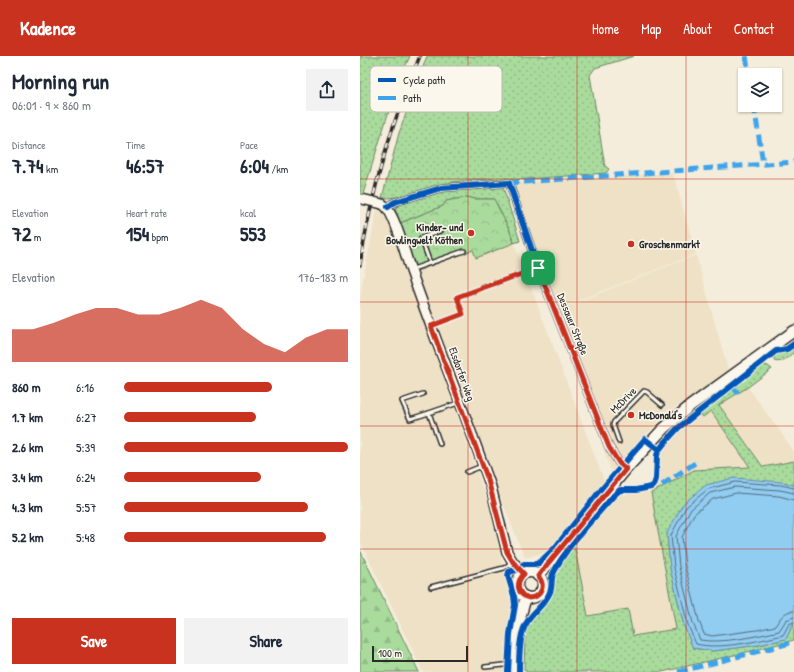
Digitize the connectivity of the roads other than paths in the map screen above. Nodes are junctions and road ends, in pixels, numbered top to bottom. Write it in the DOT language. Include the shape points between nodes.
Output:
graph roads {
  1 [pos="361,199"];
  2 [pos="385,206"];
  3 [pos="440,231"];
  4 [pos="464,251"];
  5 [pos="430,263"];
  6 [pos="538,268"];
  7 [pos="410,270"];
  8 [pos="431,326"];
  9 [pos="794,331"];
  10 [pos="422,394"];
  11 [pos="460,402"];
  12 [pos="662,405"];
  13 [pos="430,414"];
  14 [pos="619,442"];
  15 [pos="440,444"];
  16 [pos="483,465"];
  17 [pos="626,469"];
  18 [pos="467,472"];
  19 [pos="513,562"];
  20 [pos="524,574"];
  21 [pos="538,576"];
  22 [pos="431,587"];
  23 [pos="526,597"];
  24 [pos="485,667"];
  25 [pos="513,668"];
  1 -- 2 [label="street, bridge"];
  2 -- 6 [label="street, Dessauer Straße" via="441,188 509,183"];
  2 -- 7 [label="street, Elsdorfer Weg" via="396,226"];
  3 -- 5 [label="lane" via="421,238"];
  4 -- 5 [label="lane"];
  5 -- 7 [label="lane"];
  6 -- 8 [label="lane" via="457,297 463,314"];
  6 -- 17 [label="street, Dessauer Straße" via="609,447"];
  7 -- 8 [label="street, Elsdorfer Weg"];
  8 -- 11 [label="street, Elsdorfer Weg"];
  9 -- 17 [label="main road" via="669,423"];
  10 -- 13 [label="lane" via="402,401 410,419"];
  11 -- 13 [label="lane"];
  11 -- 16 [label="street, Elsdorfer Weg"];
  12 -- 14 [label="lane, McDrive" via="644,391 614,422"];
  13 -- 15 [label="lane"];
  16 -- 18 [label="lane"];
  16 -- 19 [label="street, Elsdorfer Weg" via="507,552"];
  17 -- 21 [label="main road"];
  19 -- 20 [label="street, Elsdorfer Weg"];
  19 -- 22 [label="lane" via="504,568"];
  20 -- 21 [label="main road"];
  20 -- 23 [label="main road" via="518,581 518,587 521,594"];
  21 -- 23 [label="main road" via="542,581 542,590 536,597"];
  23 -- 25 [label="main road" via="517,628"];
  24 -- 25 [label="lane" via="503,664"];
}
